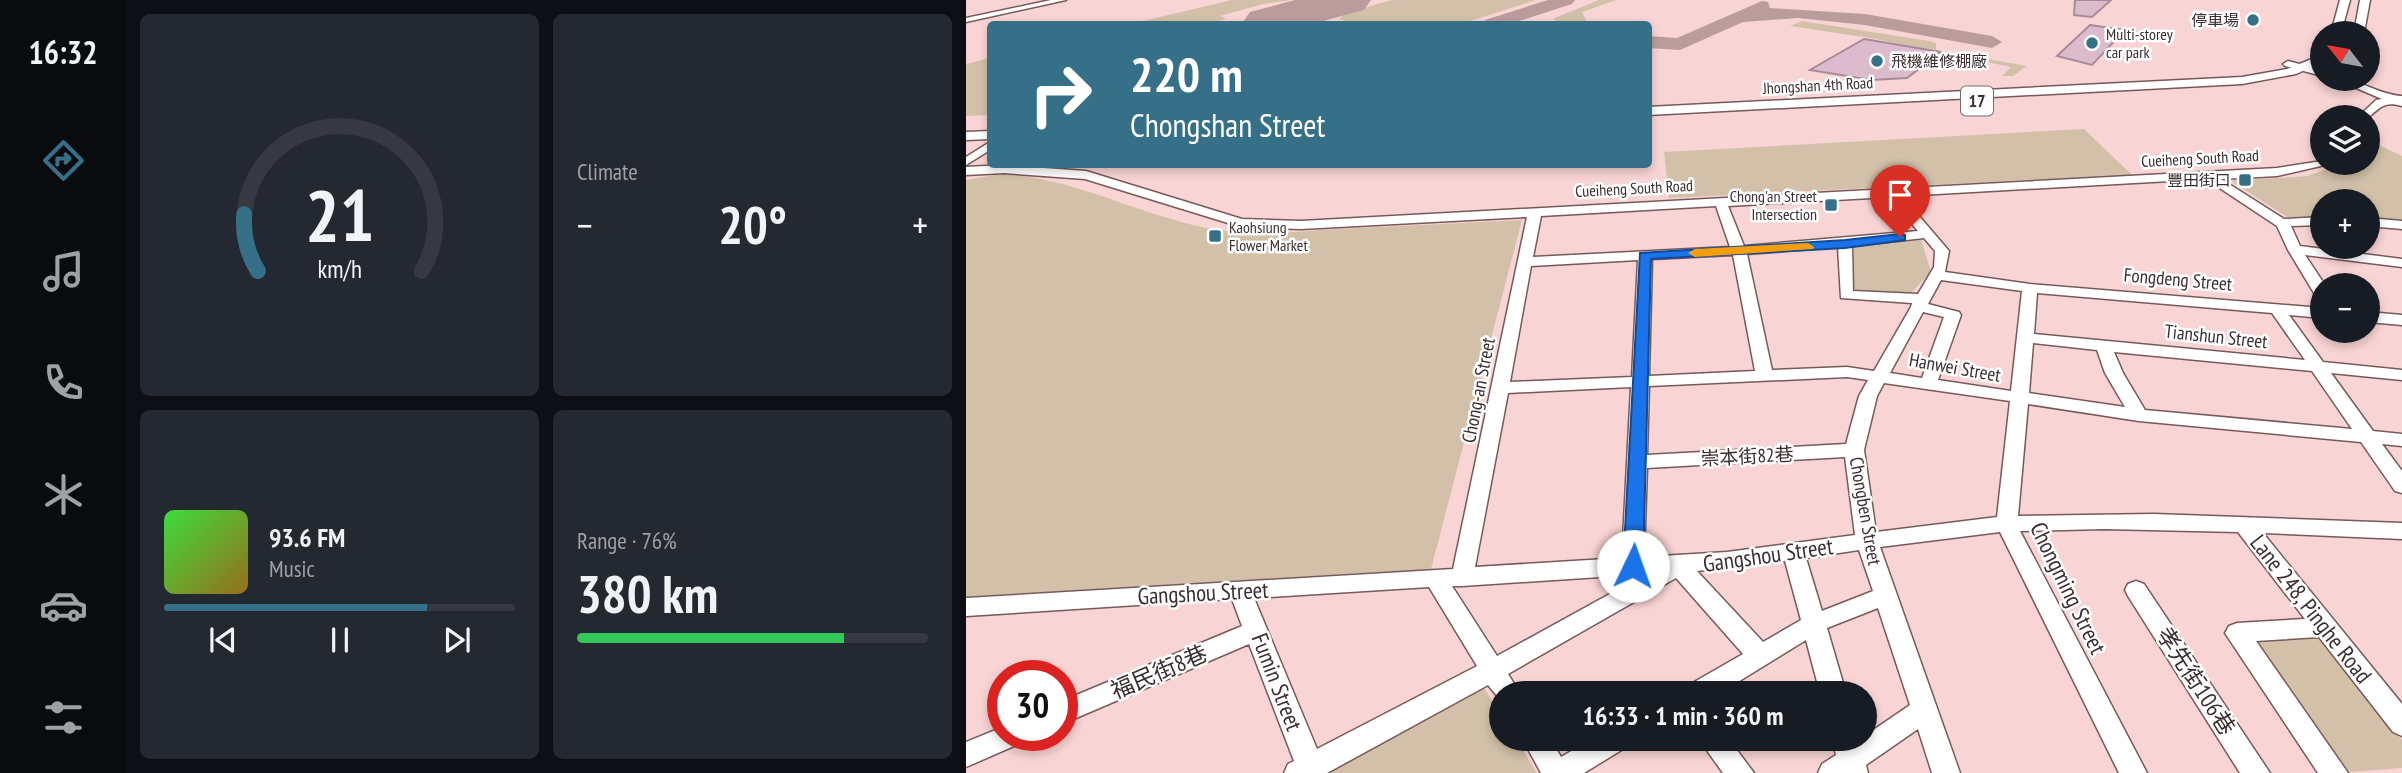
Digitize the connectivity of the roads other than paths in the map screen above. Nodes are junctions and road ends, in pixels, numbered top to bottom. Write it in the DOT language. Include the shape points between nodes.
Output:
graph roads {
  1 [pos="1062,0"];
  2 [pos="2345,0"];
  3 [pos="2365,0"];
  4 [pos="966,20"];
  5 [pos="2339,21"];
  6 [pos="2361,21"];
  7 [pos="2288,64"];
  8 [pos="2310,64"];
  9 [pos="2303,68"];
  10 [pos="2310,71"];
  11 [pos="2310,78"];
  12 [pos="2373,91"];
  13 [pos="2400,101"];
  14 [pos="2377,105"];
  15 [pos="1652,113"];
  16 [pos="1652,113"];
  17 [pos="2380,118"];
  18 [pos="987,135"];
  19 [pos="966,136"];
  20 [pos="966,143"];
  21 [pos="987,143"];
  22 [pos="987,145"];
  23 [pos="966,162"];
  24 [pos="2310,167"];
  25 [pos="966,171"];
  26 [pos="2207,175"];
  27 [pos="1892,192"];
  28 [pos="1720,201"];
  29 [pos="1535,211"];
  30 [pos="2310,222"];
  31 [pos="2280,223"];
  32 [pos="2380,223"];
  33 [pos="2402,225"];
  34 [pos="1928,234"];
  35 [pos="1845,244"];
  36 [pos="1739,250"];
  37 [pos="2295,250"];
  38 [pos="1645,256"];
  39 [pos="1525,262"];
  40 [pos="2402,262"];
  41 [pos="2310,274"];
  42 [pos="1937,275"];
  43 [pos="2030,288"];
  44 [pos="1920,302"];
  45 [pos="2277,309"];
  46 [pos="2310,312"];
  47 [pos="2380,318"];
  48 [pos="2402,320"];
  49 [pos="2027,338"];
  50 [pos="2104,346"];
  51 [pos="2317,367"];
  52 [pos="1764,374"];
  53 [pos="2402,374"];
  54 [pos="1879,375"];
  55 [pos="1640,382"];
  56 [pos="1928,385"];
  57 [pos="1500,388"];
  58 [pos="2021,400"];
  59 [pos="2139,415"];
  60 [pos="2367,437"];
  61 [pos="2402,440"];
  62 [pos="1854,450"];
  63 [pos="1639,462"];
  64 [pos="2402,486"];
  65 [pos="2007,524"];
  66 [pos="2246,527"];
  67 [pos="2402,531"];
  68 [pos="1867,541"];
  69 [pos="1794,553"];
  70 [pos="1633,566"];
  71 [pos="1679,566"];
  72 [pos="1462,578"];
  73 [pos="1436,580"];
  74 [pos="2136,590"];
  75 [pos="1240,591"];
  76 [pos="1884,596"];
  77 [pos="966,608"];
  78 [pos="1815,623"];
  79 [pos="2322,627"];
  80 [pos="1256,630"];
  81 [pos="1760,656"];
  82 [pos="1493,670"];
  83 [pos="1500,681"];
  84 [pos="1718,681"];
  85 [pos="1830,681"];
  86 [pos="1078,706"];
  87 [pos="1925,709"];
  88 [pos="2402,724"];
  89 [pos="987,746"];
  90 [pos="1544,751"];
  91 [pos="1596,751"];
  92 [pos="1722,751"];
  93 [pos="966,755"];
  94 [pos="1845,761"];
  95 [pos="1307,771"];
  96 [pos="1558,773"];
  97 [pos="1740,773"];
  98 [pos="1946,773"];
  99 [pos="2133,773"];
  100 [pos="2256,773"];
  101 [pos="2334,773"];
  1 -- 4 [label="street"];
  2 -- 5 [label="main road"];
  3 -- 6 [label="main road"];
  7 -- 9 [label="street"];
  8 -- 9 [label="main road, Jhongshan 4th Road / 17"];
  9 -- 10 [label="street"];
  9 -- 15 [label="main road, Jhongshan 4th Road / 17" via="2255,79 2192,84"];
  11 -- 16 [label="main road, Jhongshan 4th Road / 17" via="2218,90"];
  12 -- 13 [label="street"];
  13 -- 14 [label="street"];
  13 -- 17 [label="street"];
  18 -- 19 [label="main road"];
  20 -- 21 [label="main road"];
  22 -- 23 [label="street"];
  24 -- 26 [label="street, Cueiheng South Road"];
  25 -- 29 [label="street, Cueiheng South Road" via="1086,175 1241,223 1301,225"];
  26 -- 27 [label="street, Cueiheng South Road"];
  26 -- 31 [label="street"];
  27 -- 28 [label="street, Cueiheng South Road"];
  27 -- 34 [label="street"];
  28 -- 29 [label="street, Cueiheng South Road"];
  28 -- 36 [label="street"];
  29 -- 39 [label="street, Chong-an Street"];
  30 -- 31 [label="street"];
  31 -- 37 [label="street"];
  32 -- 33 [label="street"];
  34 -- 35 [label="street"];
  34 -- 42 [label="street" via="1942,251"];
  35 -- 36 [label="street"];
  35 -- 44 [label="street" via="1846,295"];
  36 -- 38 [label="street"];
  36 -- 52 [label="street"];
  37 -- 40 [label="street"];
  37 -- 41 [label="street"];
  38 -- 39 [label="street"];
  38 -- 55 [label="street"];
  39 -- 57 [label="street, Chong-an Street"];
  42 -- 43 [label="street, Fongdeng Street"];
  42 -- 44 [label="street, Chongben Street"];
  43 -- 45 [label="street, Fongdeng Street"];
  43 -- 49 [label="street, Chongming Street"];
  44 -- 54 [label="street, Chongben Street"];
  44 -- 56 [label="street" via="1953,315"];
  45 -- 46 [label="street, Fongdeng Street"];
  45 -- 51 [label="street"];
  47 -- 48 [label="street"];
  49 -- 50 [label="street, Tianshun Street"];
  49 -- 58 [label="street, Chongming Street"];
  50 -- 51 [label="street, Tianshun Street"];
  50 -- 59 [label="street"];
  51 -- 53 [label="street, Tianshun Street"];
  51 -- 60 [label="street"];
  52 -- 54 [label="street, Hanwei Street"];
  52 -- 55 [label="street, Hanwei Street"];
  54 -- 56 [label="street, Hanwei Street"];
  54 -- 62 [label="street, Chongben Street" via="1868,396"];
  55 -- 57 [label="street, Hanwei Street"];
  55 -- 63 [label="street"];
  56 -- 58 [label="street, Hanwei Street"];
  57 -- 72 [label="street, Chong-an Street"];
  58 -- 59 [label="street, Hanwei Street"];
  58 -- 65 [label="street, Chongming Street"];
  59 -- 60 [label="street, Hanwei Street"];
  60 -- 61 [label="street, Hanwei Street"];
  60 -- 64 [label="street"];
  62 -- 63 [label="street, 崇本街82巷"];
  62 -- 68 [label="street, Chongben Street"];
  63 -- 70 [label="street"];
  65 -- 66 [label="street, Gangshou Street" via="2127,522"];
  65 -- 68 [label="street, Gangshou Street"];
  65 -- 99 [label="street, Chongming Street"];
  66 -- 67 [label="street, Gangshou Street"];
  66 -- 79 [label="street, Lane 248, Pinghe Road"];
  68 -- 69 [label="street, Gangshou Street"];
  68 -- 76 [label="street, Chongben Street"];
  69 -- 71 [label="street, Gangshou Street"];
  69 -- 78 [label="street"];
  70 -- 71 [label="street, Gangshou Street"];
  70 -- 72 [label="street, Gangshou Street"];
  71 -- 81 [label="street"];
  71 -- 82 [label="street"];
  72 -- 73 [label="street, Gangshou Street"];
  73 -- 75 [label="street, Gangshou Street"];
  73 -- 82 [label="street"];
  74 -- 100 [label="street, 孝先街106巷"];
  75 -- 77 [label="street, Gangshou Street"];
  75 -- 80 [label="street, Fumin Street"];
  76 -- 78 [label="street"];
  76 -- 87 [label="street, Chongben Street"];
  78 -- 81 [label="street"];
  78 -- 85 [label="street"];
  79 -- 88 [label="street, Lane 248, Pinghe Road"];
  79 -- 101 [label="street" via="2237,633"];
  80 -- 86 [label="street, 福民街8巷"];
  80 -- 95 [label="street, Fumin Street"];
  81 -- 84 [label="street"];
  82 -- 83 [label="street"];
  82 -- 95 [label="street"];
  87 -- 94 [label="street"];
  87 -- 98 [label="street, Chongben Street"];
  89 -- 93 [label="street"];
  90 -- 96 [label="street"];
  91 -- 96 [label="street"];
  92 -- 97 [label="street"];
}
